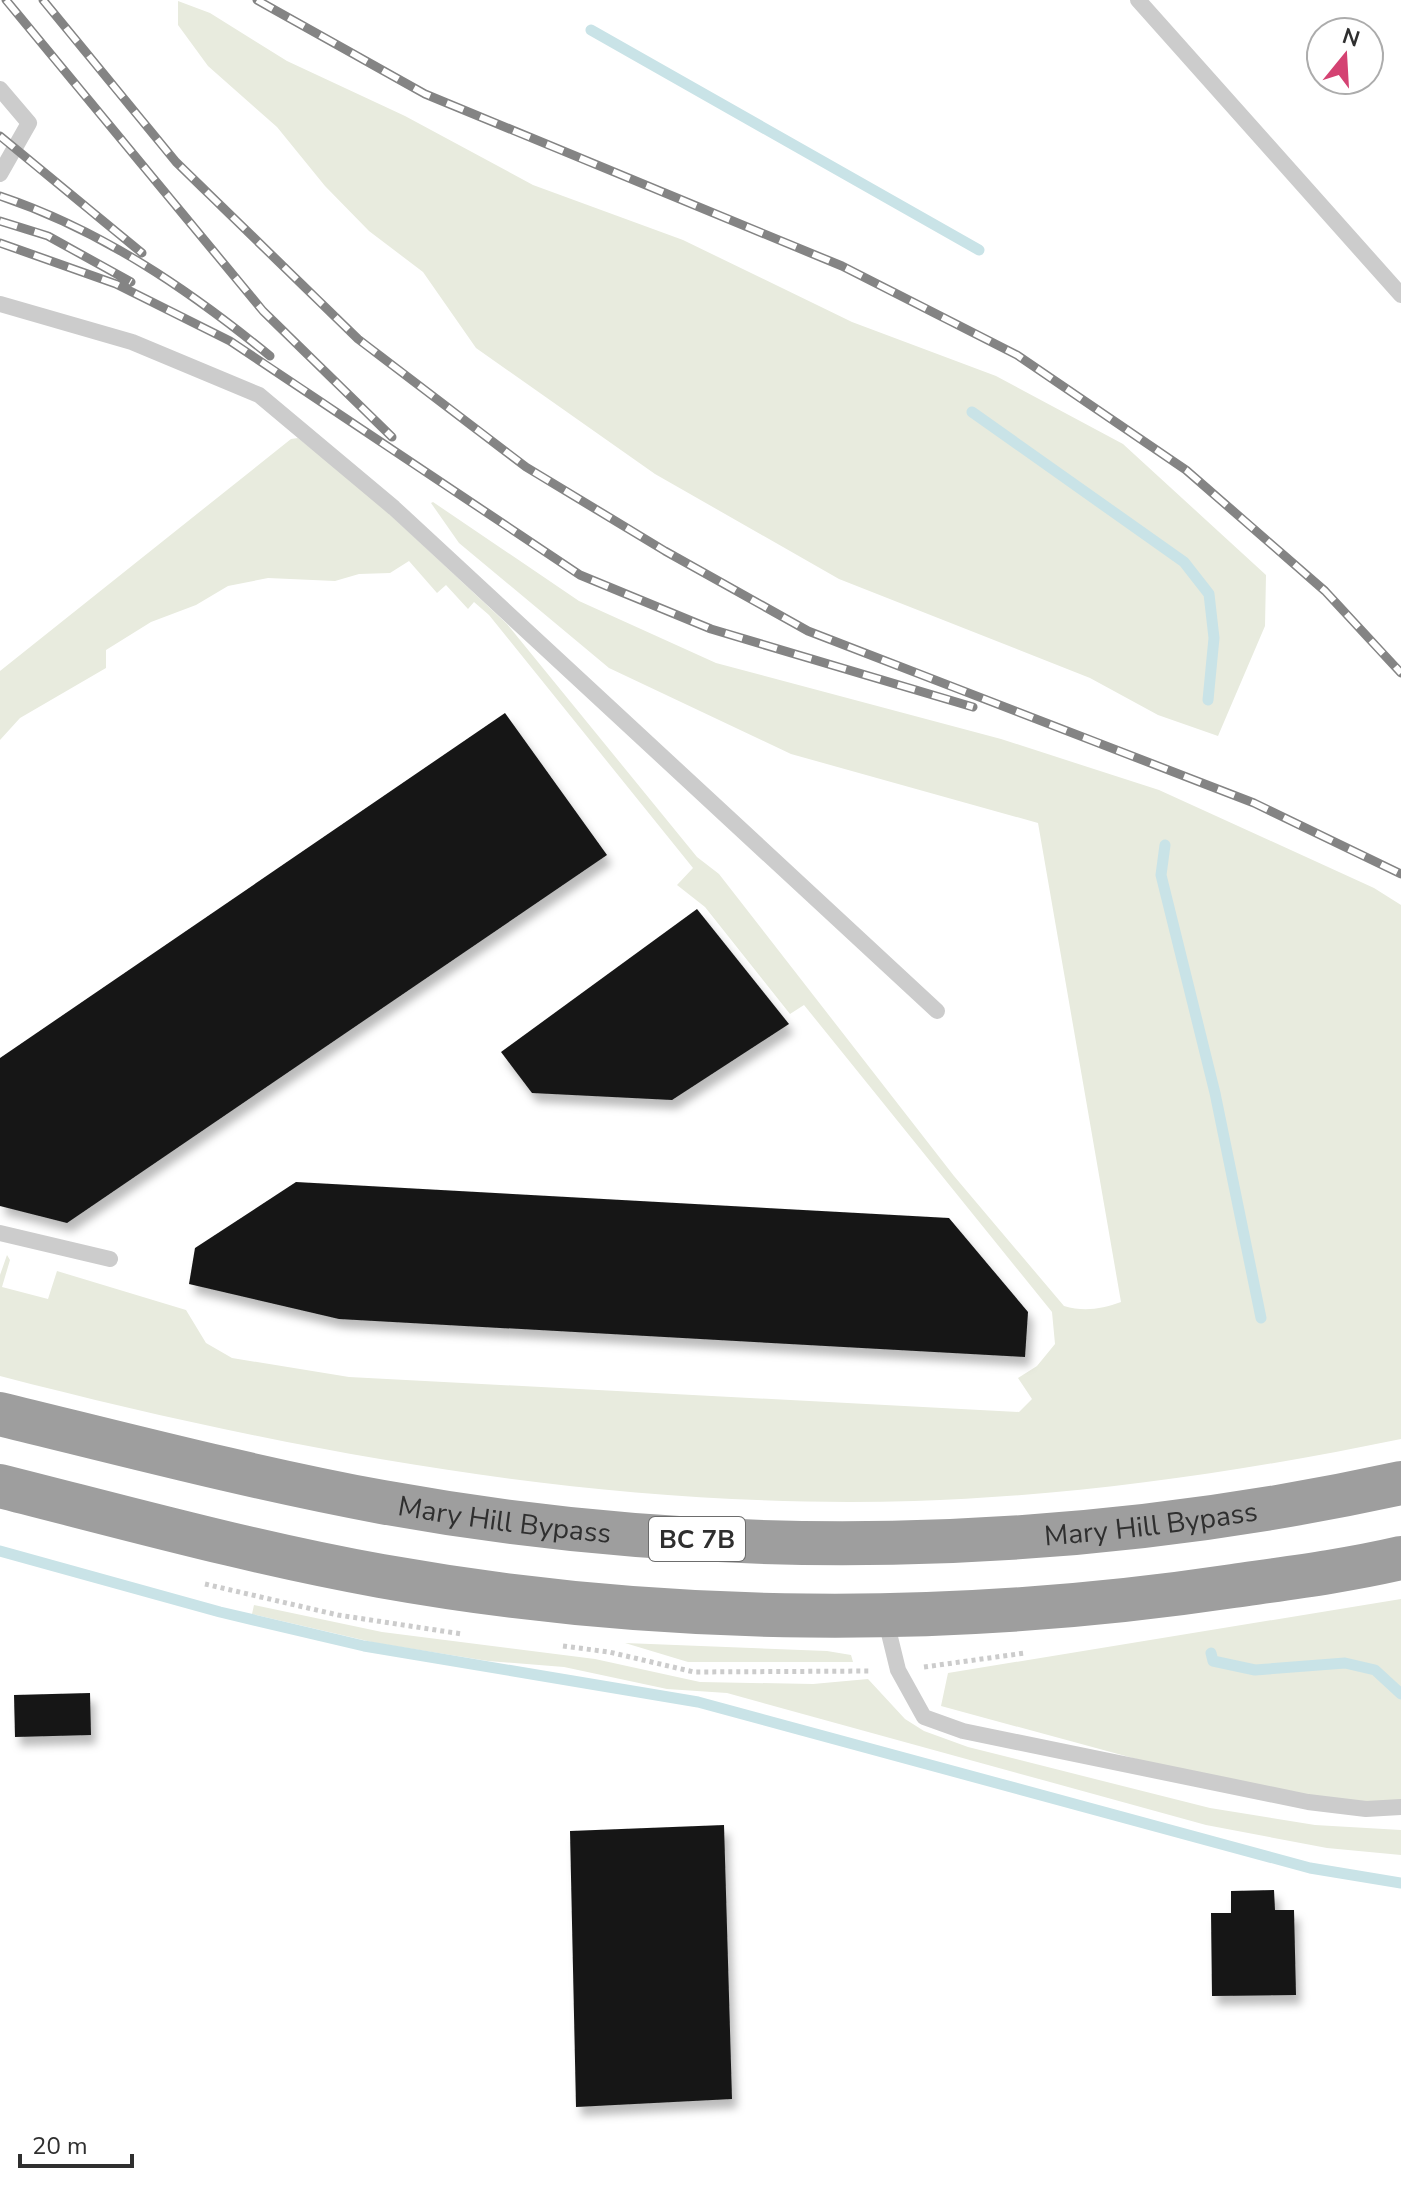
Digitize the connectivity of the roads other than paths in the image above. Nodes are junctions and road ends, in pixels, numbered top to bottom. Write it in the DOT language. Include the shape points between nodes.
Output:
graph roads {
  1 [pos="1138,0"];
  2 [pos="0,89"];
  3 [pos="0,173"];
  4 [pos="1401,295"];
  5 [pos="0,304"];
  6 [pos="937,1011"];
  7 [pos="0,1233"];
  8 [pos="110,1259"];
  9 [pos="0,1414"];
  10 [pos="1401,1483"];
  11 [pos="0,1486"];
  12 [pos="1401,1558"];
  13 [pos="885,1615"];
  14 [pos="1401,1807"];
  1 -- 4 [label="lane"];
  2 -- 3 [label="lane" via="29,123"];
  5 -- 6 [label="lane" via="132,342 259,395 394,508"];
  7 -- 8 [label="lane"];
  9 -- 10 [label="highway, Mary Hill Bypass / BC 7B" via="384,1502 529,1523 744,1543 986,1539 1159,1524"];
  11 -- 13 [label="highway" via="236,1546 382,1576 559,1600 739,1614"];
  12 -- 13 [label="highway" via="1174,1595 996,1613"];
  13 -- 14 [label="lane" via="898,1670 924,1717 963,1731 1308,1802"];
}
